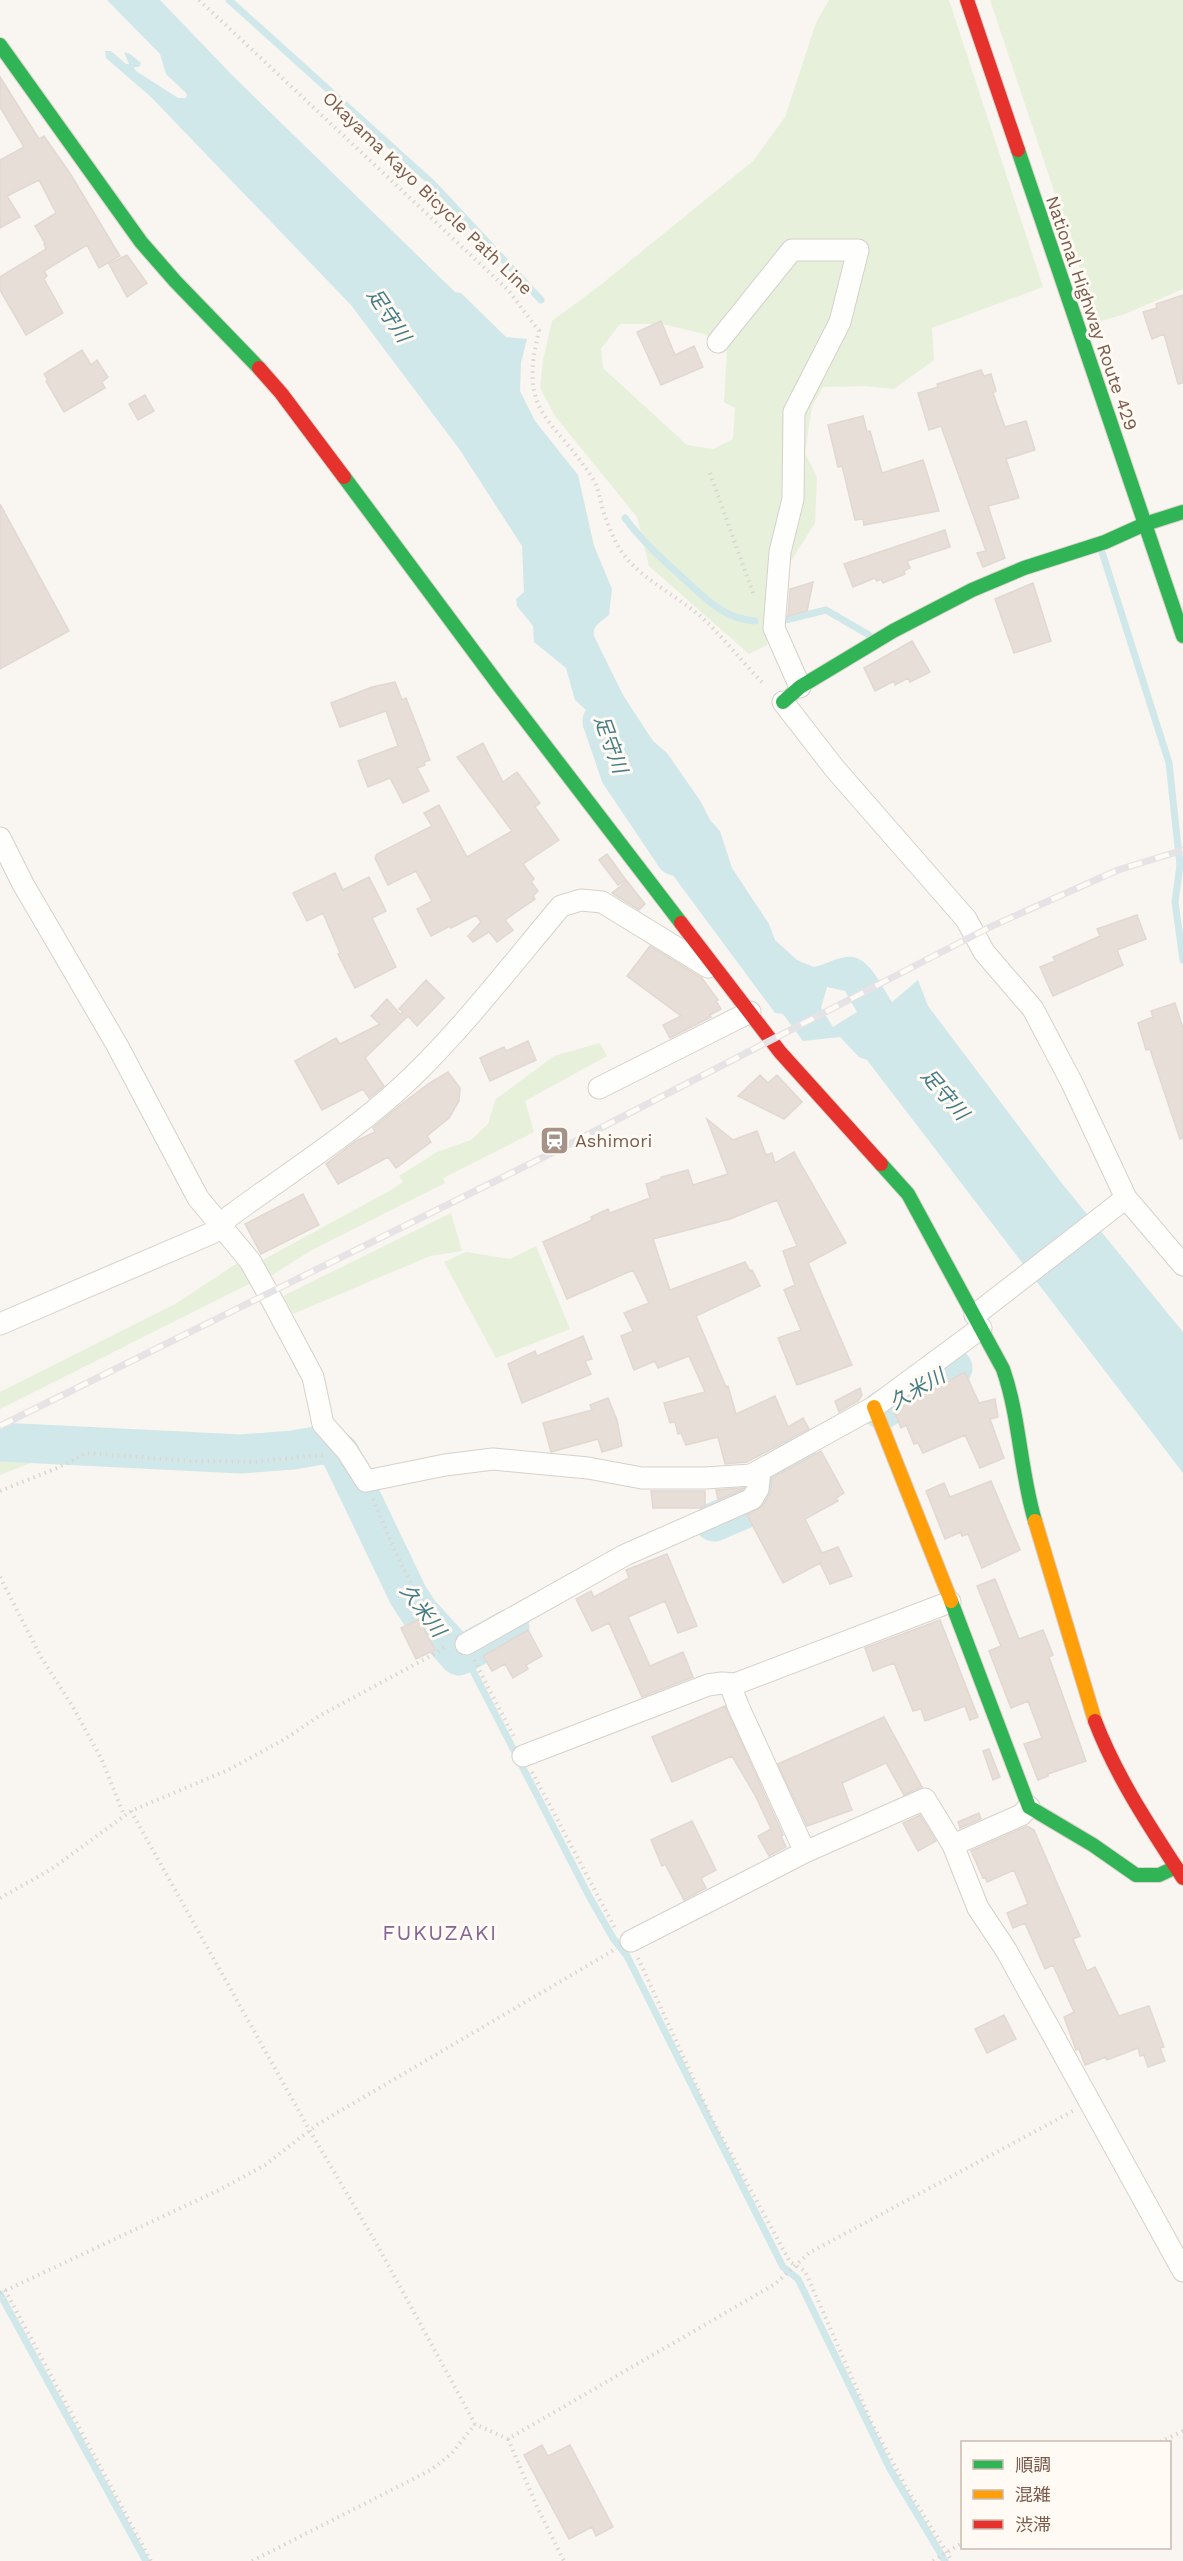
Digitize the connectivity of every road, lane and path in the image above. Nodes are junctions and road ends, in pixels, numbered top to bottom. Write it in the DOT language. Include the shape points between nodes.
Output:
graph roads {
  1 [pos="200,0"];
  2 [pos="967,0"];
  3 [pos="0,45"];
  4 [pos="718,342"];
  5 [pos="710,473"];
  6 [pos="1183,512"];
  7 [pos="1145,524"];
  8 [pos="774,628"];
  9 [pos="1183,636"];
  10 [pos="800,687"];
  11 [pos="783,702"];
  12 [pos="0,838"];
  13 [pos="718,973"];
  14 [pos="750,1012"];
  15 [pos="599,1088"];
  16 [pos="1122,1200"];
  17 [pos="220,1226"];
  18 [pos="1183,1265"];
  19 [pos="978,1321"];
  20 [pos="0,1324"];
  21 [pos="874,1407"];
  22 [pos="327,1454"];
  23 [pos="760,1471"];
  24 [pos="366,1481"];
  25 [pos="0,1491"];
  26 [pos="0,1576"];
  27 [pos="950,1602"];
  28 [pos="444,1647"];
  29 [pos="469,1649"];
  30 [pos="730,1684"];
  31 [pos="524,1756"];
  32 [pos="1029,1807"];
  33 [pos="131,1811"];
  34 [pos="124,1815"];
  35 [pos="952,1845"];
  36 [pos="806,1852"];
  37 [pos="1180,1872"];
  38 [pos="0,1898"];
  39 [pos="624,1945"];
  40 [pos="1090,2102"];
  41 [pos="310,2131"];
  42 [pos="794,2267"];
  43 [pos="1183,2271"];
  44 [pos="2,2292"];
  45 [pos="475,2424"];
  46 [pos="1183,2431"];
  47 [pos="508,2439"];
  48 [pos="1162,2441"];
  49 [pos="961,2544"];
  50 [pos="946,2552"];
  51 [pos="935,2560"];
  52 [pos="151,2561"];
  53 [pos="252,2561"];
  54 [pos="564,2561"];
  55 [pos="952,2561"];
  1 -- 11 [label="path, Okayama Kayo Bicycle Path Line" via="508,290 539,331 531,381 535,399 592,477 619,547 630,562 700,616"];
  2 -- 7 [label="main road, National Highway Route 429"];
  3 -- 13 [label="main road" via="140,240 280,393"];
  4 -- 8 [label="street" via="792,250 858,250 840,322 794,412 793,499 780,552"];
  5 -- 8 [label="path" via="766,628"];
  6 -- 7 [label="main road"];
  7 -- 9 [label="main road, National Highway Route 429"];
  7 -- 10 [label="main road" via="972,590 893,631"];
  8 -- 10 [label="street"];
  10 -- 11 [label="main road"];
  11 -- 16 [label="street" via="850,787 966,919 984,952 1033,1009 1072,1083"];
  12 -- 17 [label="street" via="198,1198"];
  13 -- 14 [label="main road"];
  13 -- 17 [label="street" via="602,902 581,900 561,906 414,1075"];
  14 -- 15 [label="street"];
  14 -- 19 [label="main road" via="780,1052 908,1194"];
  16 -- 18 [label="street"];
  16 -- 19 [label="street" via="992,1301"];
  17 -- 20 [label="street" via="212,1233"];
  17 -- 24 [label="street" via="254,1268 313,1377 323,1424"];
  19 -- 21 [label="street"];
  19 -- 37 [label="main road" via="1011,1392 1033,1514 1092,1714 1131,1797"];
  21 -- 23 [label="street"];
  21 -- 27 [label="main road"];
  22 -- 25 [label="path" via="252,1462 86,1453"];
  23 -- 24 [label="street" via="705,1478 642,1478 588,1468 494,1459"];
  23 -- 29 [label="street" via="758,1489 752,1498 625,1555"];
  24 -- 29 [label="path" via="416,1595 453,1639"];
  26 -- 34 [label="path" via="40,1657 102,1760"];
  27 -- 30 [label="street"];
  27 -- 32 [label="main road"];
  28 -- 33 [label="path" via="228,1770"];
  29 -- 31 [label="path"];
  30 -- 31 [label="street" via="708,1685"];
  30 -- 36 [label="street"];
  31 -- 39 [label="path"];
  32 -- 35 [label="street" via="1021,1815"];
  32 -- 37 [label="main road" via="1136,1875"];
  33 -- 34 [label="path"];
  33 -- 41 [label="path"];
  34 -- 38 [label="path" via="50,1870"];
  35 -- 36 [label="street" via="925,1799"];
  35 -- 40 [label="street" via="978,1908 1006,1950"];
  36 -- 39 [label="street"];
  39 -- 41 [label="path"];
  39 -- 42 [label="path" via="711,2117"];
  40 -- 42 [label="path" via="809,2253"];
  40 -- 43 [label="street"];
  41 -- 44 [label="path" via="265,2165 219,2190"];
  41 -- 45 [label="path"];
  42 -- 47 [label="path" via="775,2284"];
  42 -- 50 [label="path" via="805,2271 870,2419"];
  44 -- 52 [label="path"];
  45 -- 47 [label="path"];
  45 -- 53 [label="path" via="452,2453 431,2470"];
  46 -- 48 [label="path"];
  47 -- 54 [label="path"];
  49 -- 50 [label="path"];
  50 -- 51 [label="path"];
  50 -- 55 [label="path"];
}
